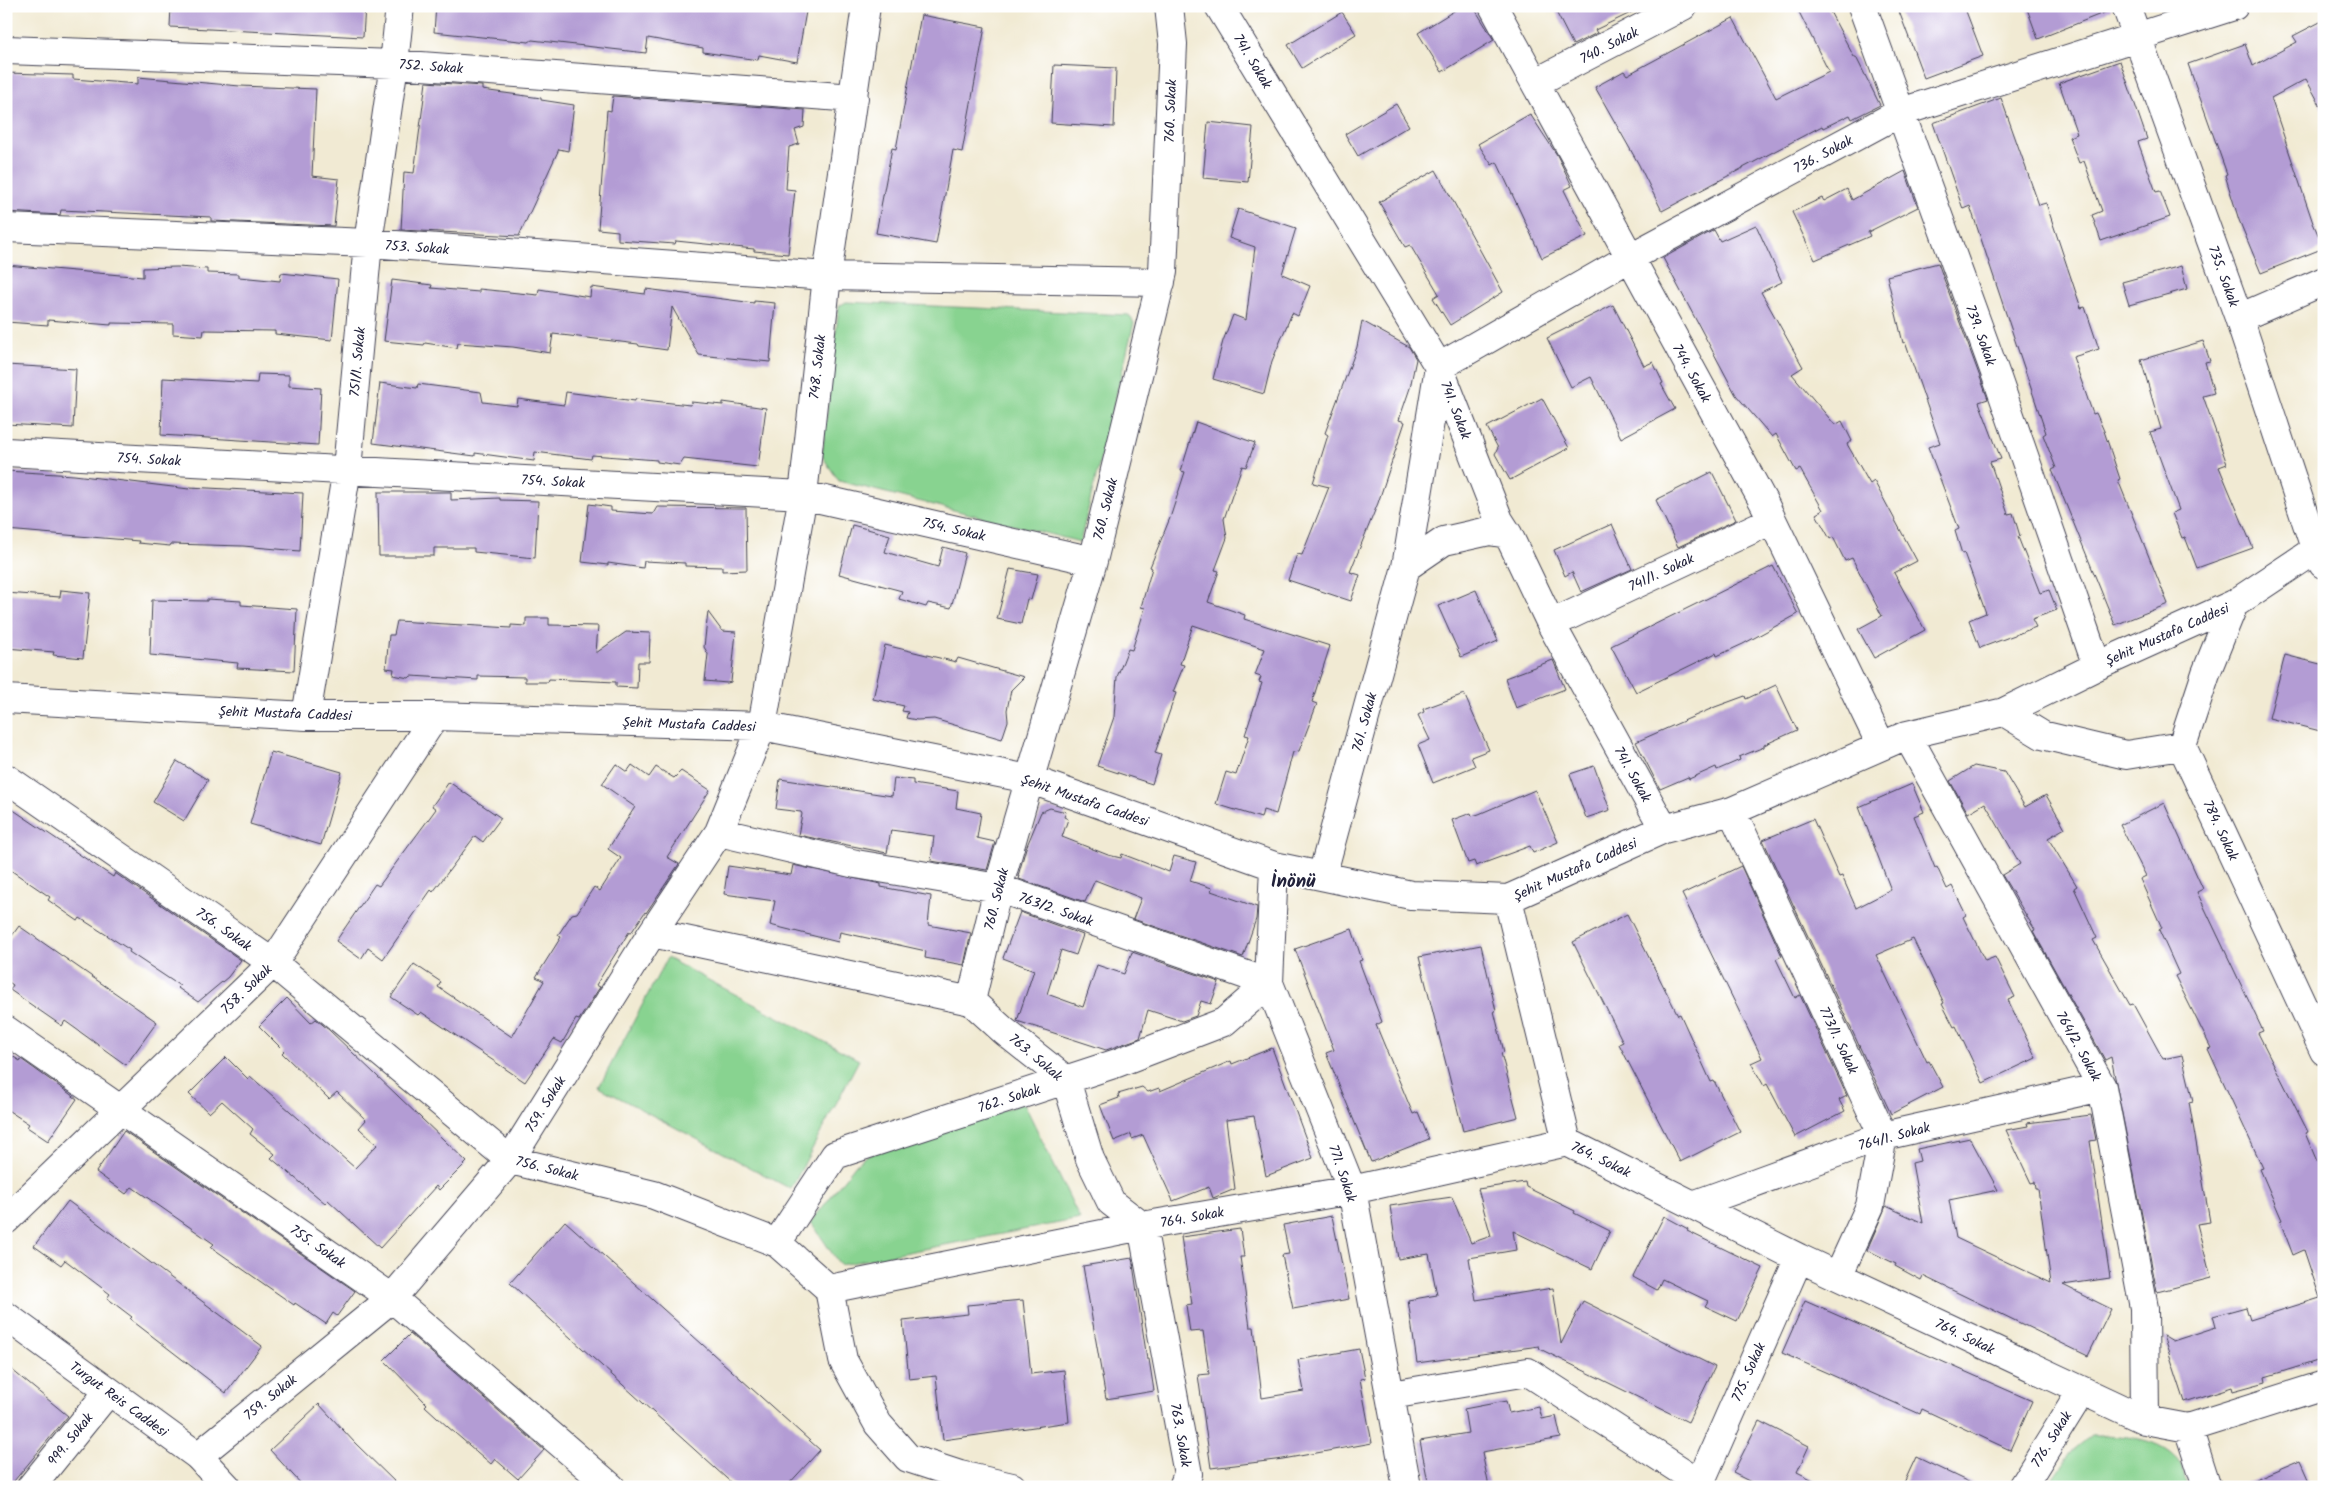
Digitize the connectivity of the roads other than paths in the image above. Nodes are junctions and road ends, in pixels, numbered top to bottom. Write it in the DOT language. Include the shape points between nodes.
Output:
graph roads {
  1 [pos="400,6"];
  2 [pos="866,6"];
  3 [pos="1169,6"];
  4 [pos="1220,6"];
  5 [pos="1494,6"];
  6 [pos="1683,6"];
  7 [pos="1862,6"];
  8 [pos="2126,6"];
  9 [pos="2234,6"];
  10 [pos="2138,36"];
  11 [pos="6,50"];
  12 [pos="394,64"];
  13 [pos="1535,83"];
  14 [pos="854,98"];
  15 [pos="1901,112"];
  16 [pos="6,228"];
  17 [pos="368,243"];
  18 [pos="1629,258"];
  19 [pos="827,276"];
  20 [pos="2324,281"];
  21 [pos="1161,282"];
  22 [pos="2239,318"];
  23 [pos="1439,367"];
  24 [pos="6,452"];
  25 [pos="347,469"];
  26 [pos="803,495"];
  27 [pos="1772,520"];
  28 [pos="1508,534"];
  29 [pos="2321,552"];
  30 [pos="1092,561"];
  31 [pos="1406,567"];
  32 [pos="2234,604"];
  33 [pos="1551,624"];
  34 [pos="2097,666"];
  35 [pos="6,699"];
  36 [pos="2004,712"];
  37 [pos="306,716"];
  38 [pos="435,716"];
  39 [pos="762,726"];
  40 [pos="1907,735"];
  41 [pos="1881,745"];
  42 [pos="2182,746"];
  43 [pos="6,778"];
  44 [pos="1029,779"];
  45 [pos="1732,811"];
  46 [pos="1664,829"];
  47 [pos="719,832"];
  48 [pos="1274,866"];
  49 [pos="1322,876"];
  50 [pos="998,888"];
  51 [pos="1508,899"];
  52 [pos="652,933"];
  53 [pos="273,963"];
  54 [pos="1270,983"];
  55 [pos="972,1001"];
  56 [pos="6,1030"];
  57 [pos="2324,1051"];
  58 [pos="1066,1080"];
  59 [pos="2102,1087"];
  60 [pos="121,1109"];
  61 [pos="1883,1136"];
  62 [pos="1567,1142"];
  63 [pos="510,1160"];
  64 [pos="1352,1190"];
  65 [pos="1693,1205"];
  66 [pos="6,1220"];
  67 [pos="1142,1226"];
  68 [pos="777,1243"];
  69 [pos="1799,1258"];
  70 [pos="1838,1276"];
  71 [pos="829,1289"];
  72 [pos="392,1298"];
  73 [pos="6,1316"];
  74 [pos="2324,1385"];
  75 [pos="108,1392"];
  76 [pos="2081,1392"];
  77 [pos="1391,1396"];
  78 [pos="2145,1420"];
  79 [pos="2188,1428"];
  80 [pos="198,1456"];
  81 [pos="958,1481"];
  82 [pos="1700,1485"];
  83 [pos="31,1487"];
  84 [pos="228,1487"];
  85 [pos="611,1487"];
  86 [pos="1012,1487"];
  87 [pos="1183,1487"];
  88 [pos="1407,1487"];
  89 [pos="2022,1487"];
  90 [pos="2207,1487"];
  1 -- 12 [label="street, 751/1. Sokak"];
  2 -- 14 [label="street, 748. Sokak"];
  3 -- 21 [label="street, 760. Sokak" via="1173,44"];
  4 -- 23 [label="street, 741. Sokak"];
  5 -- 13 [label="street, 744. Sokak"];
  6 -- 13 [label="street, 740. Sokak"];
  7 -- 15 [label="street, 739. Sokak"];
  8 -- 10 [label="street, 735. Sokak"];
  9 -- 10 [label="street, 736. Sokak"];
  10 -- 15 [label="street, 736. Sokak"];
  10 -- 22 [label="street, 735. Sokak"];
  11 -- 12 [label="street, 752. Sokak"];
  12 -- 14 [label="street, 752. Sokak"];
  12 -- 17 [label="street, 751/1. Sokak"];
  13 -- 18 [label="street, 744. Sokak"];
  14 -- 19 [label="street, 748. Sokak"];
  15 -- 18 [label="street, 736. Sokak"];
  15 -- 34 [label="street, 739. Sokak"];
  16 -- 17 [label="street, 753. Sokak"];
  17 -- 19 [label="street, 753. Sokak"];
  17 -- 25 [label="street, 751/1. Sokak"];
  18 -- 23 [label="street, 736. Sokak"];
  18 -- 27 [label="street, 744. Sokak"];
  19 -- 21 [label="street, 753. Sokak"];
  19 -- 26 [label="street, 748. Sokak"];
  20 -- 22 [label="street"];
  21 -- 30 [label="street, 760. Sokak"];
  22 -- 29 [label="street, 735. Sokak"];
  23 -- 28 [label="street, 741. Sokak" via="1499,520"];
  23 -- 31 [label="street, 761. Sokak"];
  24 -- 25 [label="street, 754. Sokak"];
  25 -- 26 [label="street, 754. Sokak"];
  25 -- 37 [label="street, 751/1. Sokak"];
  26 -- 30 [label="street, 754. Sokak"];
  26 -- 39 [label="street, 748. Sokak"];
  27 -- 33 [label="street, 741/1. Sokak"];
  27 -- 41 [label="street, 744. Sokak"];
  28 -- 31 [label="street" via="1489,532 1444,541"];
  28 -- 33 [label="street, 741. Sokak"];
  29 -- 32 [label="street, Şehit Mustafa Caddesi"];
  30 -- 44 [label="street, 760. Sokak"];
  31 -- 49 [label="street, 761. Sokak"];
  32 -- 34 [label="street, Şehit Mustafa Caddesi"];
  32 -- 42 [label="street" via="2206,673"];
  33 -- 46 [label="street, 741. Sokak"];
  34 -- 36 [label="street, Şehit Mustafa Caddesi"];
  35 -- 37 [label="street, Şehit Mustafa Caddesi"];
  36 -- 40 [label="street, Şehit Mustafa Caddesi"];
  36 -- 42 [label="street" via="2042,735 2126,755"];
  37 -- 38 [label="street, Şehit Mustafa Caddesi"];
  38 -- 39 [label="street, Şehit Mustafa Caddesi"];
  38 -- 53 [label="street, 758. Sokak"];
  39 -- 44 [label="street, Şehit Mustafa Caddesi"];
  39 -- 47 [label="street, 759. Sokak"];
  40 -- 41 [label="street, Şehit Mustafa Caddesi"];
  40 -- 59 [label="street, 764/2. Sokak"];
  41 -- 45 [label="street, Şehit Mustafa Caddesi"];
  42 -- 57 [label="street, 784. Sokak"];
  43 -- 53 [label="street, 756. Sokak"];
  44 -- 48 [label="street, Şehit Mustafa Caddesi"];
  44 -- 50 [label="street, 760. Sokak"];
  45 -- 46 [label="street, Şehit Mustafa Caddesi"];
  45 -- 61 [label="street, 773/1. Sokak"];
  46 -- 51 [label="street, Şehit Mustafa Caddesi"];
  47 -- 50 [label="street, 763/2. Sokak" via="856,864"];
  47 -- 52 [label="street, 759. Sokak"];
  48 -- 49 [label="street, Şehit Mustafa Caddesi"];
  48 -- 54 [label="street, 771. Sokak"];
  49 -- 51 [label="street, Şehit Mustafa Caddesi" via="1411,895"];
  50 -- 54 [label="street, 763/2. Sokak"];
  50 -- 55 [label="street, 760. Sokak"];
  51 -- 62 [label="street"];
  52 -- 55 [label="street"];
  52 -- 63 [label="street, 759. Sokak"];
  53 -- 60 [label="street, 758. Sokak"];
  53 -- 63 [label="street, 756. Sokak"];
  54 -- 58 [label="street, 762. Sokak" via="1224,1022"];
  54 -- 64 [label="street, 771. Sokak"];
  55 -- 58 [label="street, 763. Sokak"];
  56 -- 60 [label="street, 755. Sokak"];
  58 -- 67 [label="street, 763. Sokak" via="1090,1158 1111,1202"];
  58 -- 68 [label="street, 762. Sokak" via="835,1155"];
  59 -- 61 [label="street, 764/1. Sokak"];
  59 -- 78 [label="street, 764/2. Sokak" via="2144,1308"];
  60 -- 66 [label="street, 758. Sokak"];
  60 -- 72 [label="street, 755. Sokak"];
  61 -- 65 [label="street, 764/1. Sokak"];
  61 -- 70 [label="street" via="1870,1206"];
  62 -- 64 [label="street, 764. Sokak"];
  62 -- 65 [label="street, 764. Sokak"];
  63 -- 68 [label="street, 756. Sokak" via="654,1195"];
  63 -- 72 [label="street, 759. Sokak"];
  64 -- 67 [label="street, 764. Sokak"];
  64 -- 77 [label="street, 771. Sokak"];
  65 -- 69 [label="street, 764. Sokak"];
  67 -- 71 [label="street, 764. Sokak"];
  67 -- 87 [label="street, 763. Sokak" via="1188,1474"];
  68 -- 71 [label="street, 756. Sokak"];
  69 -- 70 [label="street, 764. Sokak"];
  69 -- 82 [label="street, 775. Sokak"];
  70 -- 76 [label="street, 764. Sokak"];
  71 -- 81 [label="street" via="843,1360 878,1424 908,1458"];
  72 -- 80 [label="street, 759. Sokak"];
  72 -- 85 [label="street, 755. Sokak"];
  73 -- 75 [label="street, Turgut Reis Caddesi"];
  74 -- 79 [label="street, 764. Sokak"];
  75 -- 80 [label="street, Turgut Reis Caddesi"];
  75 -- 83 [label="street, 999. Sokak"];
  76 -- 78 [label="street, 764. Sokak"];
  76 -- 89 [label="street, 776. Sokak"];
  77 -- 82 [label="street" via="1528,1372"];
  77 -- 88 [label="street, 771. Sokak"];
  78 -- 79 [label="street, 764. Sokak"];
  79 -- 90 [label="street"];
  80 -- 84 [label="street, Turgut Reis Caddesi"];
  81 -- 86 [label="street"];
}
